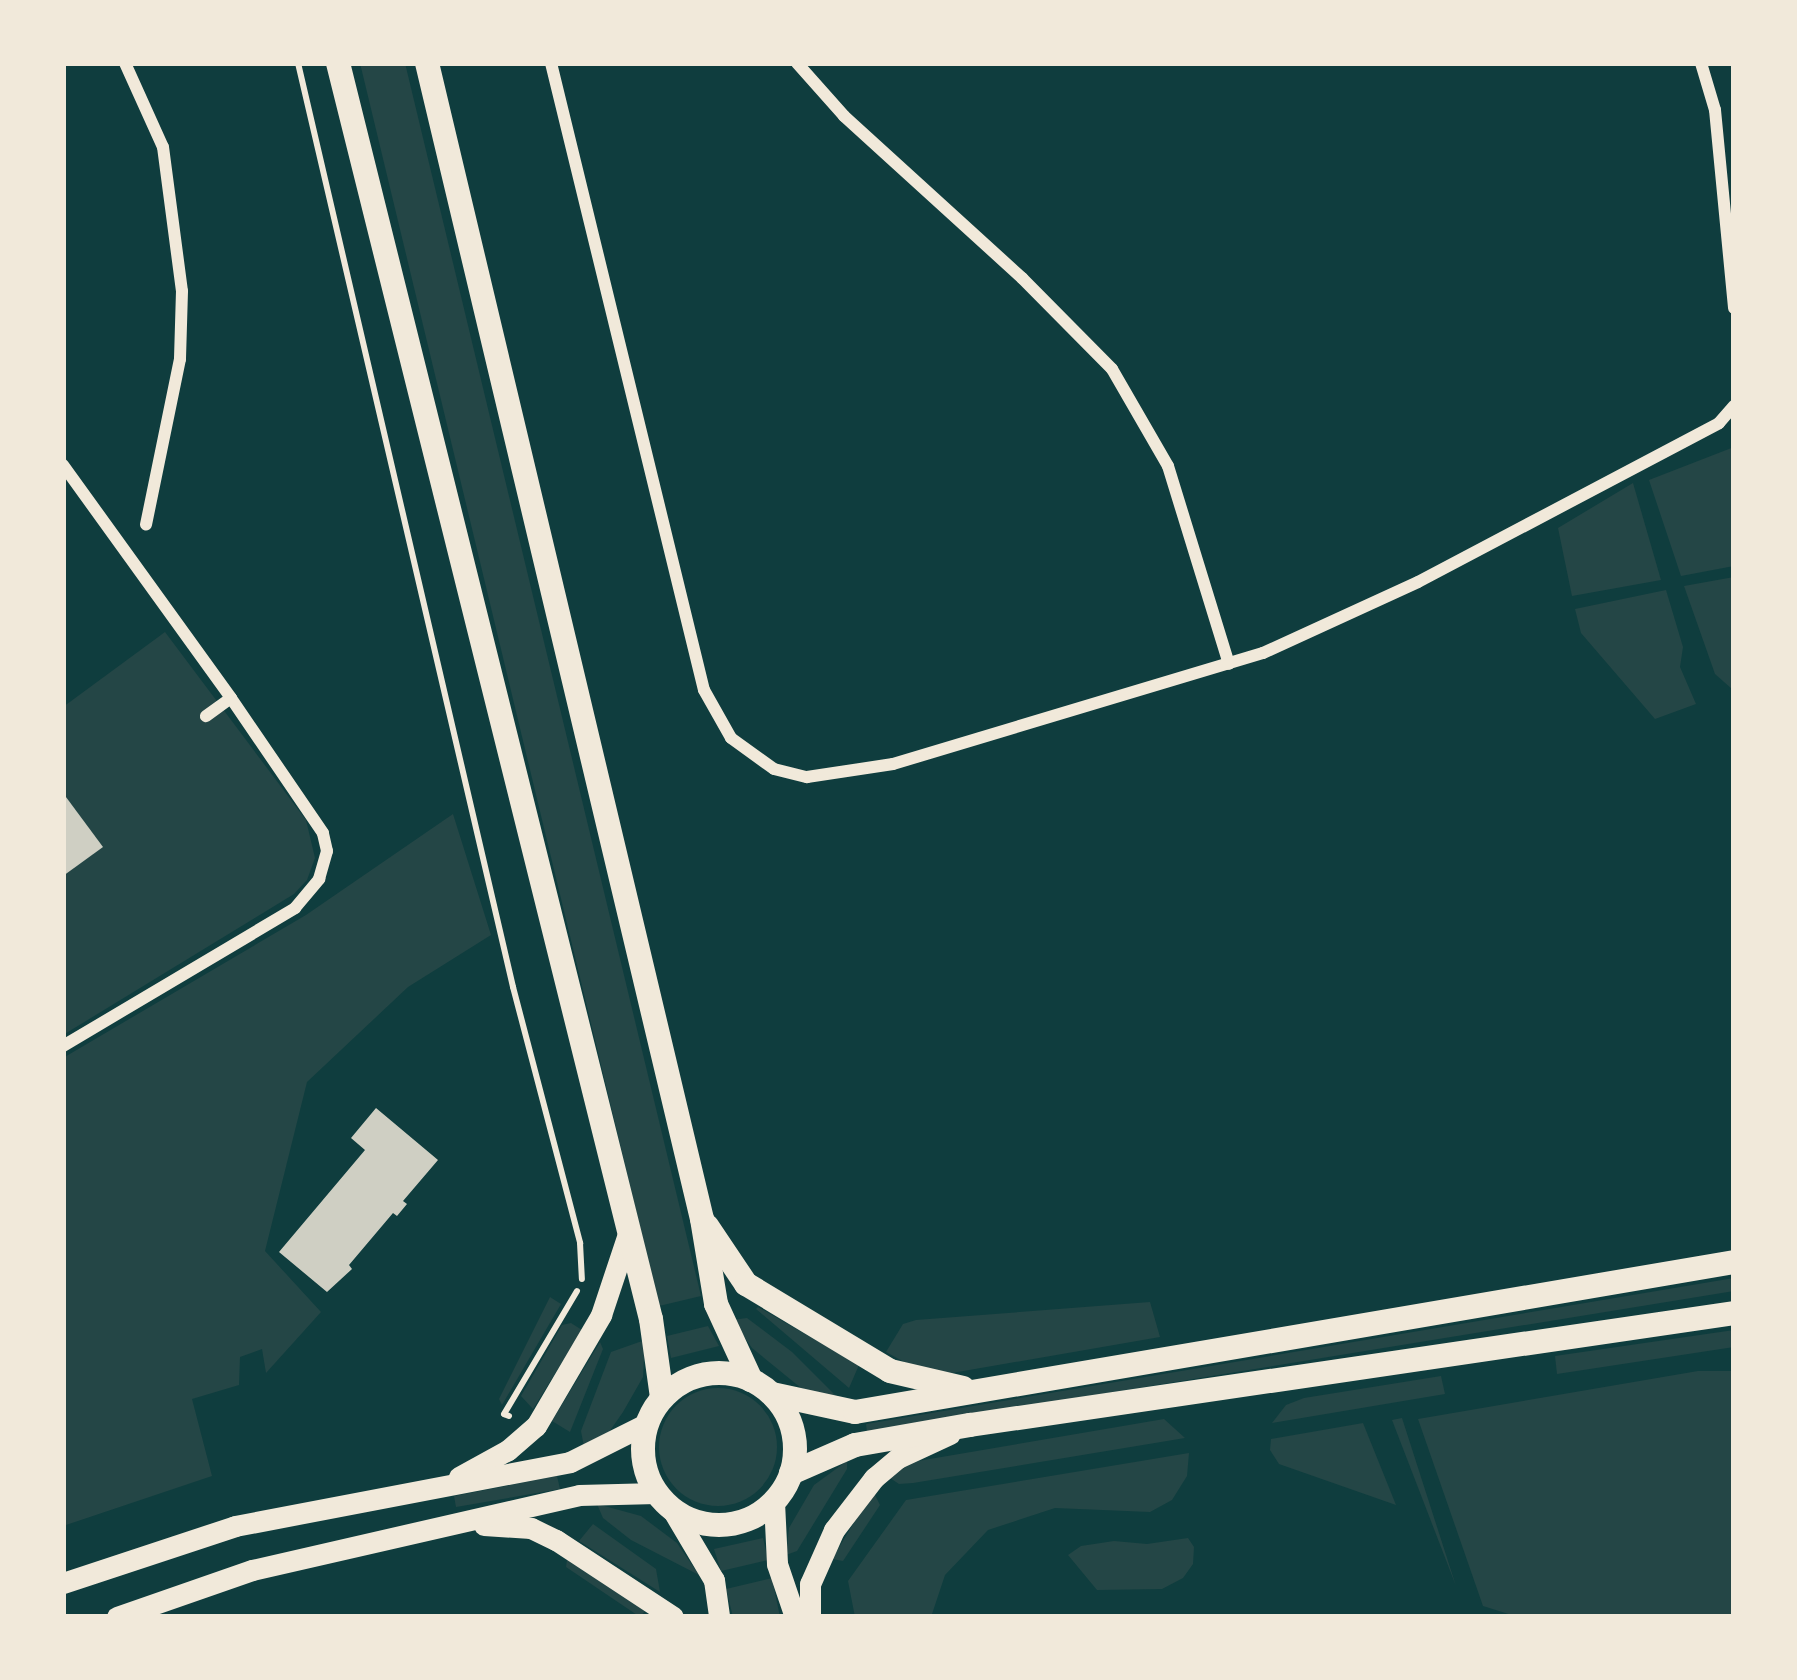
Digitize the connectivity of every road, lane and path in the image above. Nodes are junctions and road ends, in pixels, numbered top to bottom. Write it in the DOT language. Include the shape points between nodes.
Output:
graph roads {
  1 [pos="125,63"];
  2 [pos="298,63"];
  3 [pos="338,63"];
  4 [pos="427,63"];
  5 [pos="550,63"];
  6 [pos="797,63"];
  7 [pos="1701,63"];
  8 [pos="1731,244"];
  9 [pos="1734,308"];
  10 [pos="1734,406"];
  11 [pos="63,465"];
  12 [pos="146,525"];
  13 [pos="1229,664"];
  14 [pos="231,698"];
  15 [pos="206,716"];
  16 [pos="63,1046"];
  17 [pos="702,1219"];
  18 [pos="627,1237"];
  19 [pos="1734,1262"];
  20 [pos="1734,1313"];
  21 [pos="762,1387"];
  22 [pos="977,1391"];
  23 [pos="662,1397"];
  24 [pos="504,1414"];
  25 [pos="646,1424"];
  26 [pos="970,1425"];
  27 [pos="791,1473"];
  28 [pos="443,1486"];
  29 [pos="664,1502"];
  30 [pos="774,1502"];
  31 [pos="459,1523"];
  32 [pos="63,1583"];
  33 [pos="117,1617"];
  34 [pos="673,1617"];
  35 [pos="718,1617"];
  36 [pos="795,1617"];
  37 [pos="811,1617"];
  1 -- 12 [label="street" via="163,147 182,291 180,359"];
  2 -- 24 [label="path" via="580,1243 574,1298"];
  3 -- 18 [label="main road"];
  4 -- 17 [label="main road"];
  5 -- 13 [label="street" via="704,690 731,738 774,769 807,777 893,764"];
  6 -- 13 [label="street" via="1112,369 1168,466"];
  7 -- 8 [label="street" via="1715,110"];
  8 -- 9 [label="street"];
  10 -- 13 [label="street" via="1719,423 1377,604"];
  11 -- 14 [label="street"];
  14 -- 15 [label="street"];
  14 -- 16 [label="street" via="323,832 320,879 295,908"];
  17 -- 21 [label="main road" via="716,1304"];
  17 -- 22 [label="main road" via="746,1284 890,1371"];
  18 -- 23 [label="main road"];
  18 -- 28 [label="street" via="602,1315 536,1426"];
  19 -- 22 [label="main road"];
  20 -- 26 [label="main road"];
  21 -- 22 [label="main road" via="855,1412"];
  21 -- 23 [label="main road" via="704,1374"];
  21 -- 27 [label="main road" via="793,1431"];
  23 -- 25 [label="main road"];
  25 -- 28 [label="street" via="570,1462"];
  25 -- 29 [label="main road" via="645,1472"];
  26 -- 27 [label="main road" via="855,1445"];
  26 -- 37 [label="street" via="874,1478 827,1546 810,1584"];
  27 -- 30 [label="main road"];
  28 -- 32 [label="street" via="235,1526"];
  29 -- 30 [label="main road" via="714,1526 736,1524"];
  29 -- 31 [label="street" via="580,1495"];
  29 -- 35 [label="street" via="714,1580"];
  30 -- 36 [label="street" via="777,1564"];
  31 -- 33 [label="street" via="252,1570"];
  31 -- 34 [label="street" via="531,1528"];
}
